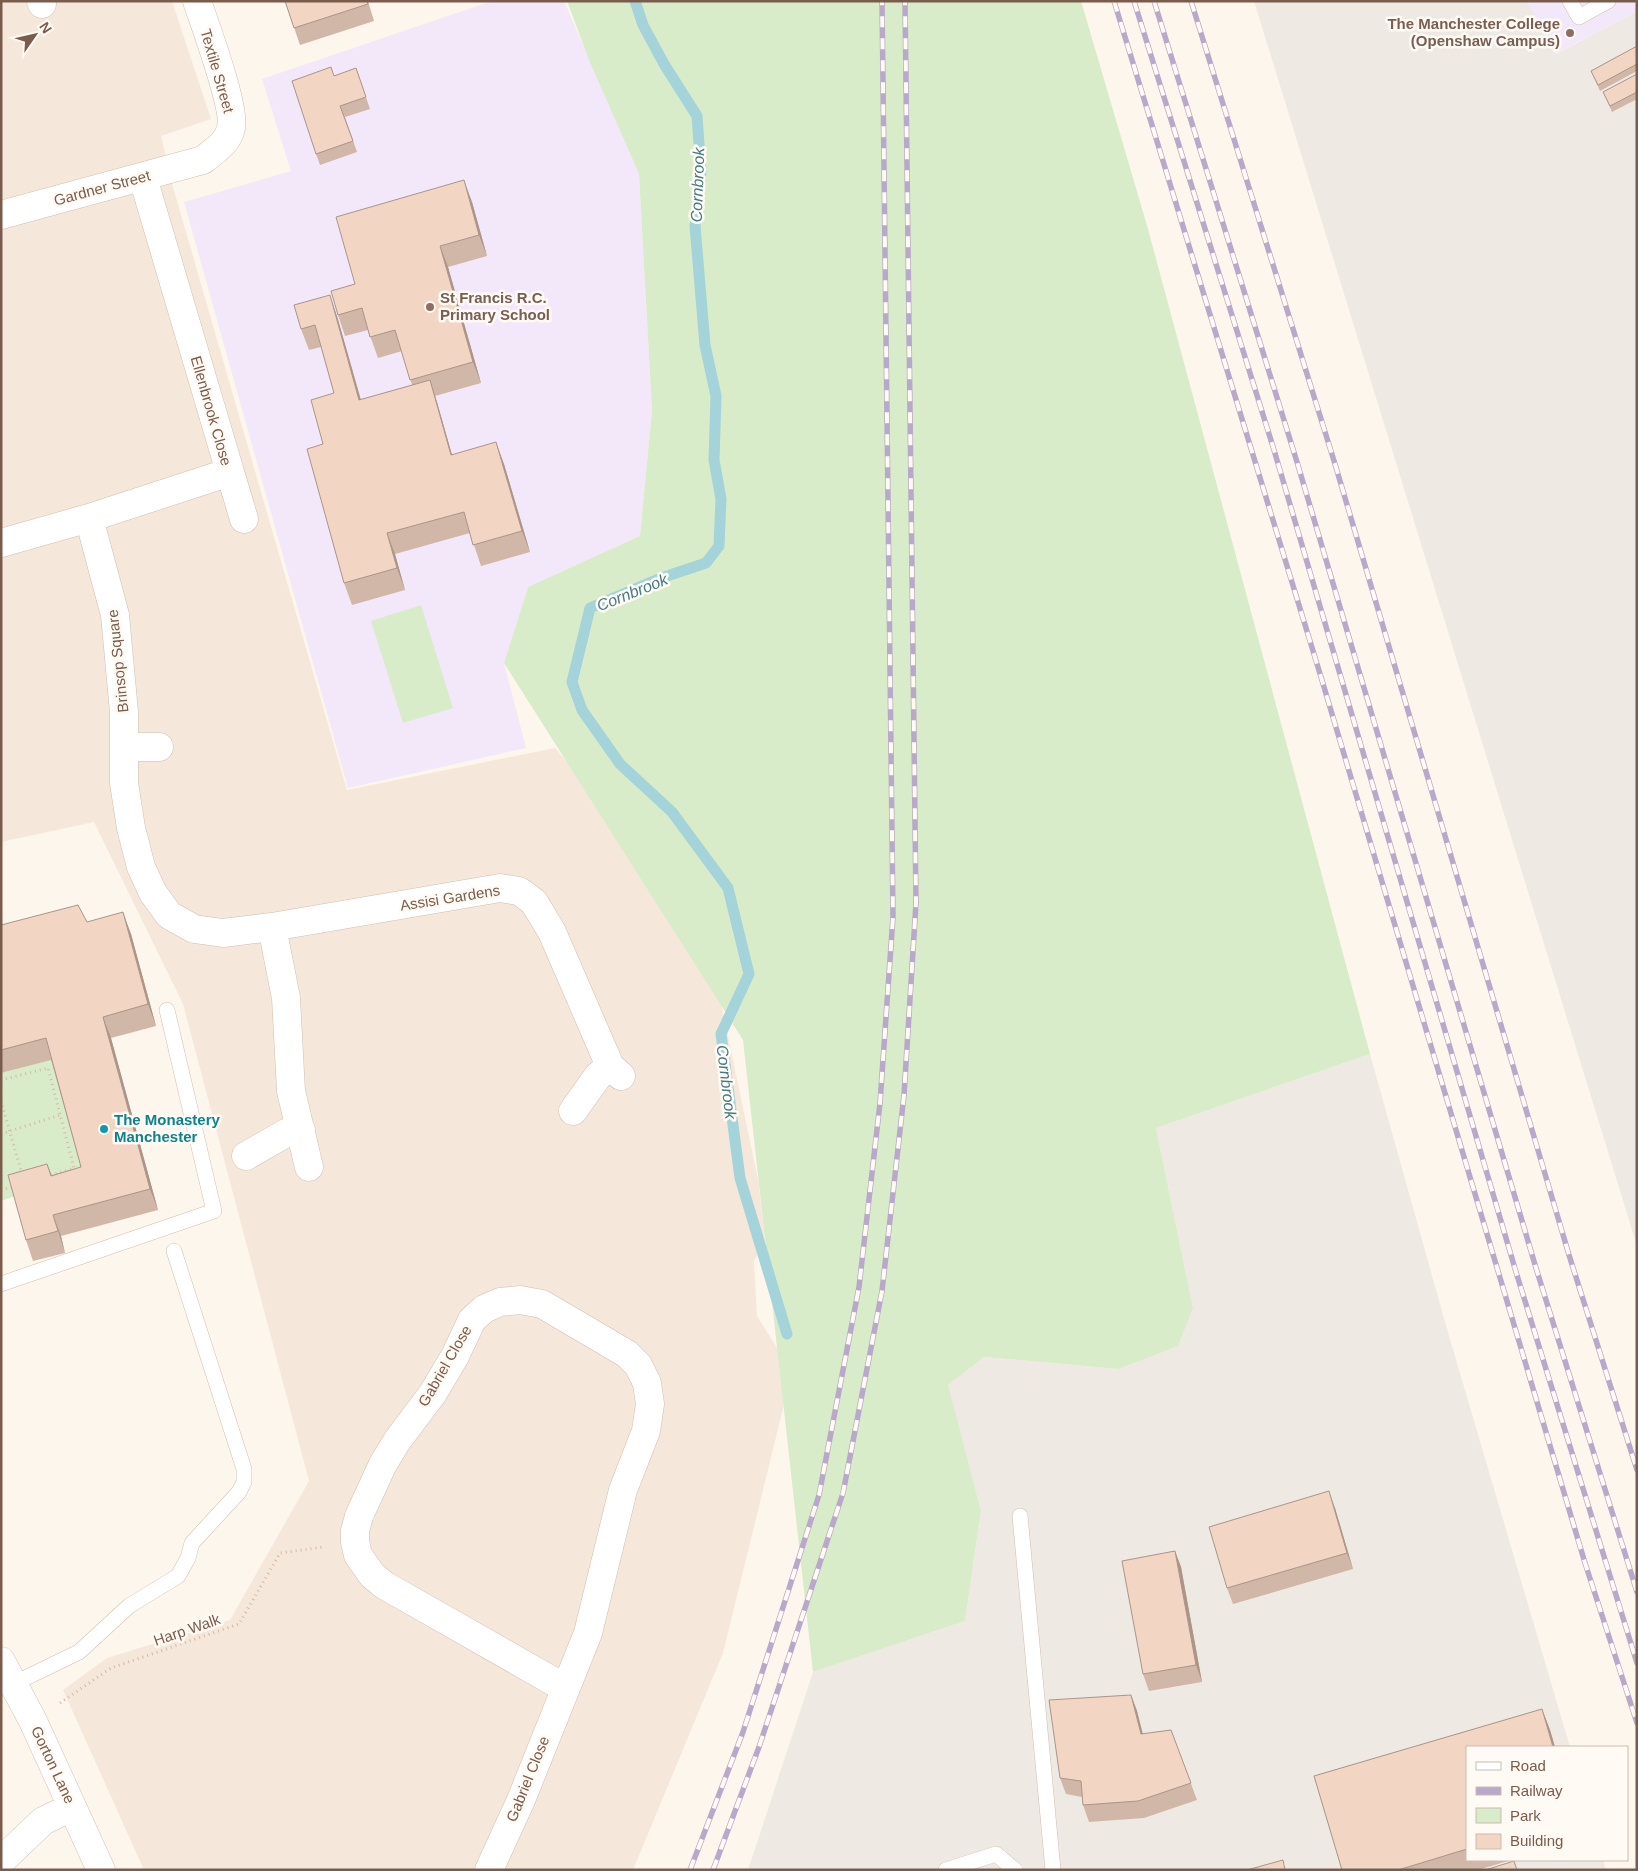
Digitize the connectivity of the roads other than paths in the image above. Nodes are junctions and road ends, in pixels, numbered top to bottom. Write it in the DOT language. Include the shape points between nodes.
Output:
graph roads {
  1 [pos="197,1"];
  2 [pos="1570,1"];
  3 [pos="1608,1"];
  4 [pos="203,160"];
  5 [pos="143,178"];
  6 [pos="1,216"];
  7 [pos="230,472"];
  8 [pos="89,518"];
  9 [pos="244,519"];
  10 [pos="1,543"];
  11 [pos="124,747"];
  12 [pos="159,747"];
  13 [pos="141,867"];
  14 [pos="272,927"];
  15 [pos="167,1010"];
  16 [pos="573,1110"];
  17 [pos="301,1130"];
  18 [pos="246,1156"];
  19 [pos="309,1167"];
  20 [pos="174,1251"];
  21 [pos="1,1284"];
  22 [pos="1020,1516"];
  23 [pos="7,1673"];
  24 [pos="565,1688"];
  25 [pos="72,1807"];
  26 [pos="1,1861"];
  27 [pos="101,1870"];
  28 [pos="489,1870"];
  29 [pos="946,1870"];
  30 [pos="1015,1870"];
  31 [pos="1053,1870"];
  1 -- 4 [label="street, Textile Street" via="230,103 231,128 222,145"];
  2 -- 3 [label="lane" via="1578,17"];
  4 -- 5 [label="street, Gardner Street"];
  5 -- 6 [label="street, Gardner Street"];
  5 -- 7 [label="street, Ellenbrook Close"];
  7 -- 8 [label="street, Ellenbrook Close"];
  7 -- 9 [label="street"];
  8 -- 10 [label="street, Ellenbrook Close"];
  8 -- 11 [label="street, Brinsop Square" via="115,615"];
  11 -- 12 [label="street"];
  11 -- 13 [label="street, Brinsop Square" via="124,783"];
  13 -- 14 [label="street, Assisi Gardens" via="153,893 169,914 194,929 223,933"];
  14 -- 16 [label="street, Assisi Gardens" via="500,888 519,891 534,902 552,932 616,1071 598,1076"];
  14 -- 17 [label="street" via="286,998 291,1091"];
  15 -- 21 [label="lane" via="214,1211"];
  17 -- 18 [label="street" via="286,1134"];
  17 -- 19 [label="street"];
  20 -- 23 [label="lane" via="244,1469 244,1482 239,1492 192,1543 178,1576 129,1606 79,1652"];
  22 -- 31 [label="lane"];
  23 -- 25 [label="street, Gorton Lane"];
  24 -- 24 [label="street, Gabriel Close" via="588,1633 623,1490 646,1432 650,1404 647,1382 638,1365 626,1354 542,1304 520,1300 500,1302 484,1309 472,1320 433,1393 383,1464 358,1516 355,1542 365,1566 384,1585"];
  24 -- 28 [label="street, Gabriel Close" via="521,1800"];
  25 -- 26 [label="street" via="43,1821"];
  25 -- 27 [label="street, Gorton Lane"];
  29 -- 30 [label="lane" via="996,1854"];
}
